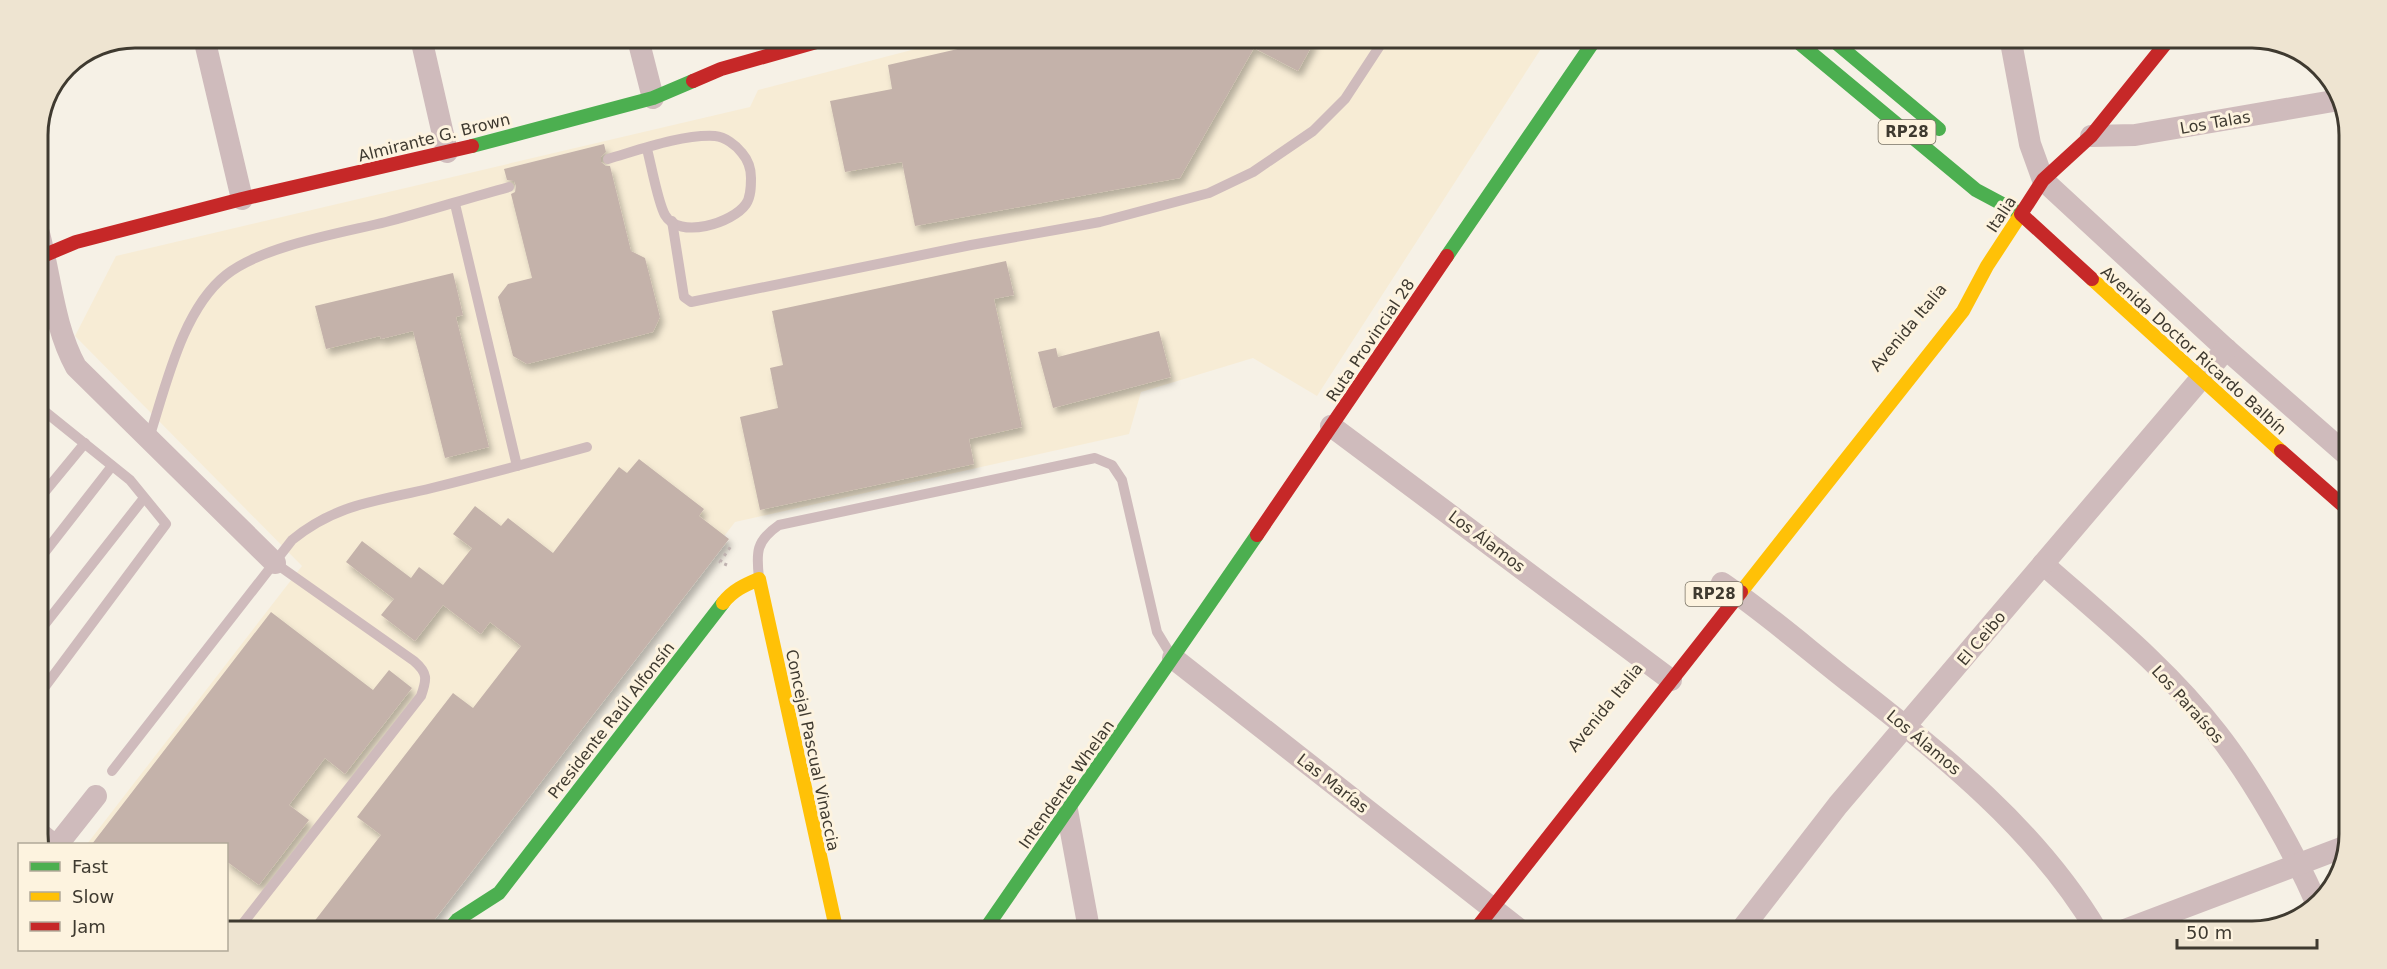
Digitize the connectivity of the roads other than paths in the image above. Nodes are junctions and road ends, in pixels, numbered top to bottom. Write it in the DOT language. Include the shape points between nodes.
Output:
graph roads {
  1 [pos="206,48"];
  2 [pos="423,48"];
  3 [pos="640,48"];
  4 [pos="795,48"];
  5 [pos="1378,48"];
  6 [pos="1589,48"];
  7 [pos="1805,48"];
  8 [pos="1842,48"];
  9 [pos="2012,48"];
  10 [pos="2161,48"];
  11 [pos="653,98"];
  12 [pos="2332,101"];
  13 [pos="2091,136"];
  14 [pos="1953,141"];
  15 [pos="647,149"];
  16 [pos="447,152"];
  17 [pos="608,159"];
  18 [pos="2043,180"];
  19 [pos="509,187"];
  20 [pos="2002,189"];
  21 [pos="242,200"];
  22 [pos="455,204"];
  23 [pos="2021,214"];
  24 [pos="672,221"];
  25 [pos="48,253"];
  26 [pos="1987,266"];
  27 [pos="48,284"];
  28 [pos="1960,290"];
  29 [pos="2226,349"];
  30 [pos="2201,380"];
  31 [pos="48,414"];
  32 [pos="1331,426"];
  33 [pos="148,438"];
  34 [pos="85,443"];
  35 [pos="587,447"];
  36 [pos="2339,448"];
  37 [pos="112,465"];
  38 [pos="517,466"];
  39 [pos="48,488"];
  40 [pos="144,498"];
  41 [pos="2339,502"];
  42 [pos="48,548"];
  43 [pos="275,563"];
  44 [pos="2043,564"];
  45 [pos="759,579"];
  46 [pos="1726,586"];
  47 [pos="48,620"];
  48 [pos="1173,658"];
  49 [pos="1661,671"];
  50 [pos="48,683"];
  51 [pos="1906,726"];
  52 [pos="112,771"];
  53 [pos="96,796"];
  54 [pos="1067,810"];
  55 [pos="59,843"];
  56 [pos="2337,850"];
  57 [pos="2297,864"];
  58 [pos="499,892"];
  59 [pos="2313,895"];
  60 [pos="1494,910"];
  61 [pos="493,916"];
  62 [pos="245,921"];
  63 [pos="463,921"];
  64 [pos="834,921"];
  65 [pos="991,921"];
  66 [pos="1088,921"];
  67 [pos="1484,921"];
  68 [pos="1748,921"];
  69 [pos="2091,921"];
  70 [pos="2148,921"];
  1 -- 21 [label="street"];
  2 -- 16 [label="street"];
  3 -- 11 [label="street"];
  4 -- 11 [label="main road, Almirante G. Brown" via="721,69"];
  5 -- 24 [label="lane" via="1345,99 1312,131 1254,172 1209,193 1100,222 691,302 684,297"];
  6 -- 32 [label="main road, Ruta Provincial 28"];
  7 -- 23 [label="main road, RP28" via="1976,190"];
  8 -- 14 [label="main road, RP28"];
  9 -- 18 [label="street" via="2030,144"];
  10 -- 13 [label="main road"];
  11 -- 16 [label="main road, Almirante G. Brown"];
  12 -- 13 [label="street, Los Talas" via="2135,135"];
  13 -- 18 [label="main road"];
  15 -- 17 [label="lane"];
  15 -- 24 [label="lane" via="665,216"];
  15 -- 24 [label="lane" via="694,136 718,136 737,146 751,170 752,189 746,204 720,222 692,228"];
  16 -- 21 [label="main road, Almirante G. Brown"];
  18 -- 23 [label="main road, Italia"];
  18 -- 29 [label="street"];
  19 -- 22 [label="lane"];
  20 -- 23 [label="main road"];
  21 -- 25 [label="main road, Almirante G. Brown" via="76,242"];
  22 -- 33 [label="lane" via="282,249 226,274 192,317"];
  22 -- 38 [label="lane"];
  23 -- 26 [label="main road, Italia"];
  23 -- 30 [label="main road, Avenida Doctor Ricardo Balbín"];
  26 -- 28 [label="main road, Avenida Italia"];
  26 -- 46 [label="main road, Avenida Italia / RP28" via="1963,311"];
  27 -- 33 [label="street" via="65,347 76,367"];
  29 -- 30 [label="street, El Ceibo"];
  29 -- 36 [label="street"];
  30 -- 41 [label="main road, Avenida Doctor Ricardo Balbín"];
  30 -- 44 [label="street, El Ceibo"];
  31 -- 34 [label="lane"];
  32 -- 48 [label="main road, Ruta Provincial 28"];
  32 -- 49 [label="street, Los Álamos"];
  33 -- 43 [label="street"];
  34 -- 37 [label="lane"];
  34 -- 39 [label="lane"];
  35 -- 38 [label="lane"];
  37 -- 40 [label="lane"];
  37 -- 42 [label="lane"];
  38 -- 43 [label="lane" via="357,504 303,531"];
  40 -- 47 [label="lane"];
  40 -- 50 [label="lane" via="166,524"];
  43 -- 52 [label="lane"];
  43 -- 62 [label="lane" via="423,668 426,681 421,696"];
  44 -- 51 [label="street, El Ceibo"];
  44 -- 57 [label="street, Los Paraísos" via="2172,682 2217,732"];
  45 -- 48 [label="lane" via="757,556 764,535 779,525 1095,458 1112,465 1122,480 1157,633"];
  45 -- 58 [label="main road, Presidente Raúl Alfonsín" via="730,594"];
  45 -- 64 [label="main road, Concejal Pascual Vinaccia"];
  46 -- 49 [label="main road, Avenida Italia / RP28"];
  46 -- 51 [label="street, Los Álamos"];
  48 -- 54 [label="main road, Intendente Whelan"];
  48 -- 60 [label="street, Las Marías"];
  49 -- 60 [label="main road, Avenida Italia / RP28"];
  51 -- 68 [label="street, El Ceibo" via="1838,805"];
  51 -- 69 [label="street, Los Álamos" via="2024,834 2052,865"];
  53 -- 55 [label="street"];
  54 -- 65 [label="main road, Intendente Whelan"];
  54 -- 66 [label="street"];
  56 -- 57 [label="street"];
  57 -- 59 [label="street, Los Paraísos"];
  57 -- 70 [label="street"];
  58 -- 61 [label="main road, Presidente Raúl Alfonsín"];
  58 -- 63 [label="main road, Presidente Raúl Alfonsín"];
  60 -- 67 [label="main road, Avenida Italia / RP28"];
}
